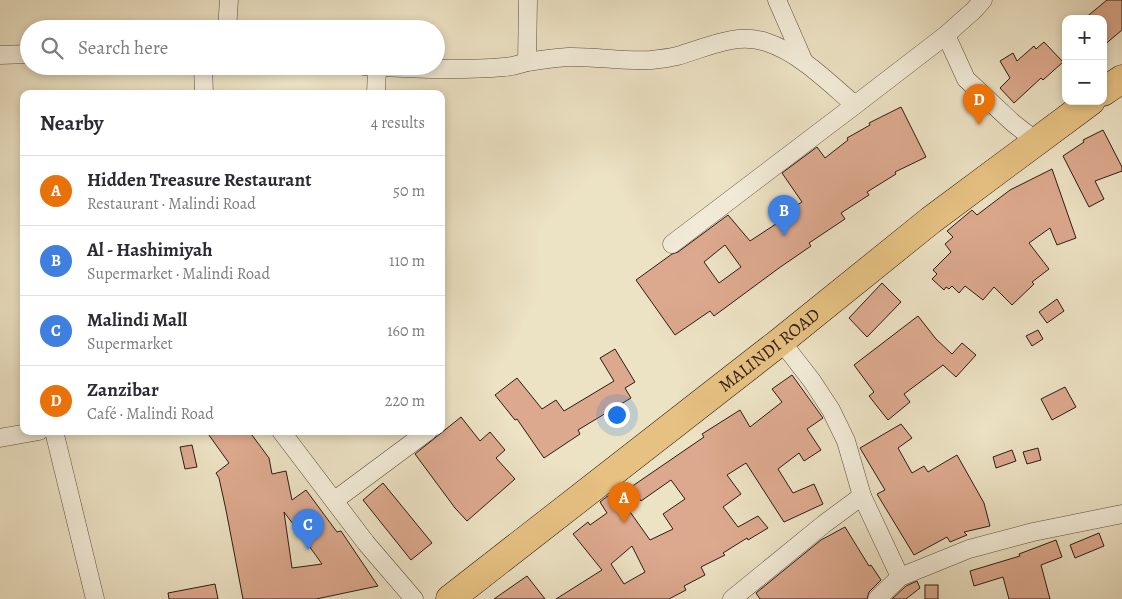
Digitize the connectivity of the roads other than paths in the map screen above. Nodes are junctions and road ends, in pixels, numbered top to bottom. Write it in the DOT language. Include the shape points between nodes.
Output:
graph roads {
  1 [pos="228,0"];
  2 [pos="528,0"];
  3 [pos="777,0"];
  4 [pos="983,0"];
  5 [pos="227,20"];
  6 [pos="946,35"];
  7 [pos="20,54"];
  8 [pos="0,55"];
  9 [pos="527,62"];
  10 [pos="804,62"];
  11 [pos="445,68"];
  12 [pos="203,75"];
  13 [pos="372,75"];
  14 [pos="1122,79"];
  15 [pos="1107,89"];
  16 [pos="204,90"];
  17 [pos="375,90"];
  18 [pos="855,105"];
  19 [pos="1086,105"];
  20 [pos="1036,141"];
  21 [pos="672,244"];
  22 [pos="782,341"];
  23 [pos="20,434"];
  24 [pos="55,435"];
  25 [pos="284,435"];
  26 [pos="423,435"];
  27 [pos="0,438"];
  28 [pos="862,496"];
  29 [pos="335,500"];
  30 [pos="1122,514"];
  31 [pos="900,577"];
  32 [pos="407,598"];
  33 [pos="95,599"];
  34 [pos="450,599"];
  35 [pos="732,599"];
  36 [pos="878,599"];
  1 -- 5 [label="street"];
  2 -- 9 [label="street"];
  3 -- 10 [label="street"];
  4 -- 6 [label="street"];
  6 -- 18 [label="street"];
  6 -- 20 [label="street" via="966,79 1013,124"];
  7 -- 8 [label="street"];
  9 -- 10 [label="street" via="567,57 650,60 677,56 716,43 752,39 766,42"];
  9 -- 11 [label="street" via="508,67"];
  10 -- 18 [label="street"];
  12 -- 16 [label="street"];
  13 -- 17 [label="street"];
  14 -- 15 [label="highway"];
  18 -- 21 [label="street"];
  19 -- 20 [label="highway, MALINDI ROAD"];
  20 -- 22 [label="highway, MALINDI ROAD" via="931,220"];
  22 -- 28 [label="street" via="831,410 846,441"];
  22 -- 34 [label="highway, MALINDI ROAD"];
  23 -- 27 [label="street"];
  24 -- 33 [label="street"];
  25 -- 29 [label="street"];
  26 -- 29 [label="street"];
  28 -- 31 [label="street"];
  28 -- 35 [label="street"];
  29 -- 32 [label="street"];
  30 -- 31 [label="street" via="969,549"];
  31 -- 36 [label="street"];
}
